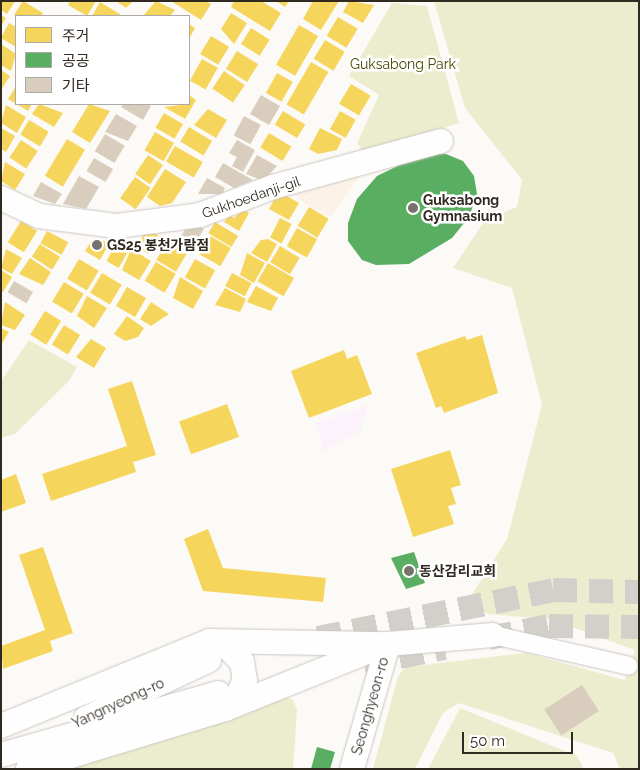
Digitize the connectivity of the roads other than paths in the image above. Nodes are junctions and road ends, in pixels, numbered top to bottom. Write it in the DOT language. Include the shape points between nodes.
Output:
graph roads {
  1 [pos="441,141"];
  2 [pos="1,198"];
  3 [pos="494,635"];
  4 [pos="388,644"];
  5 [pos="209,650"];
  6 [pos="628,666"];
  7 [pos="226,698"];
  8 [pos="1,726"];
  9 [pos="1,755"];
  10 [pos="28,757"];
  11 [pos="352,769"];
  1 -- 2 [label="main road, Gukhoedanji-gil" via="273,187 200,215 117,226 39,216"];
  3 -- 4 [label="main road"];
  3 -- 6 [label="street"];
  4 -- 5 [label="main road"];
  4 -- 7 [label="main road"];
  4 -- 11 [label="main road, Seonghyeon-ro"];
  5 -- 7 [label="main road" via="224,644 242,662 245,680"];
  5 -- 8 [label="main road"];
  5 -- 10 [label="main road, Yangnyeong-ro"];
  7 -- 10 [label="main road"];
  9 -- 10 [label="main road, Yangnyeong-ro"];
}
